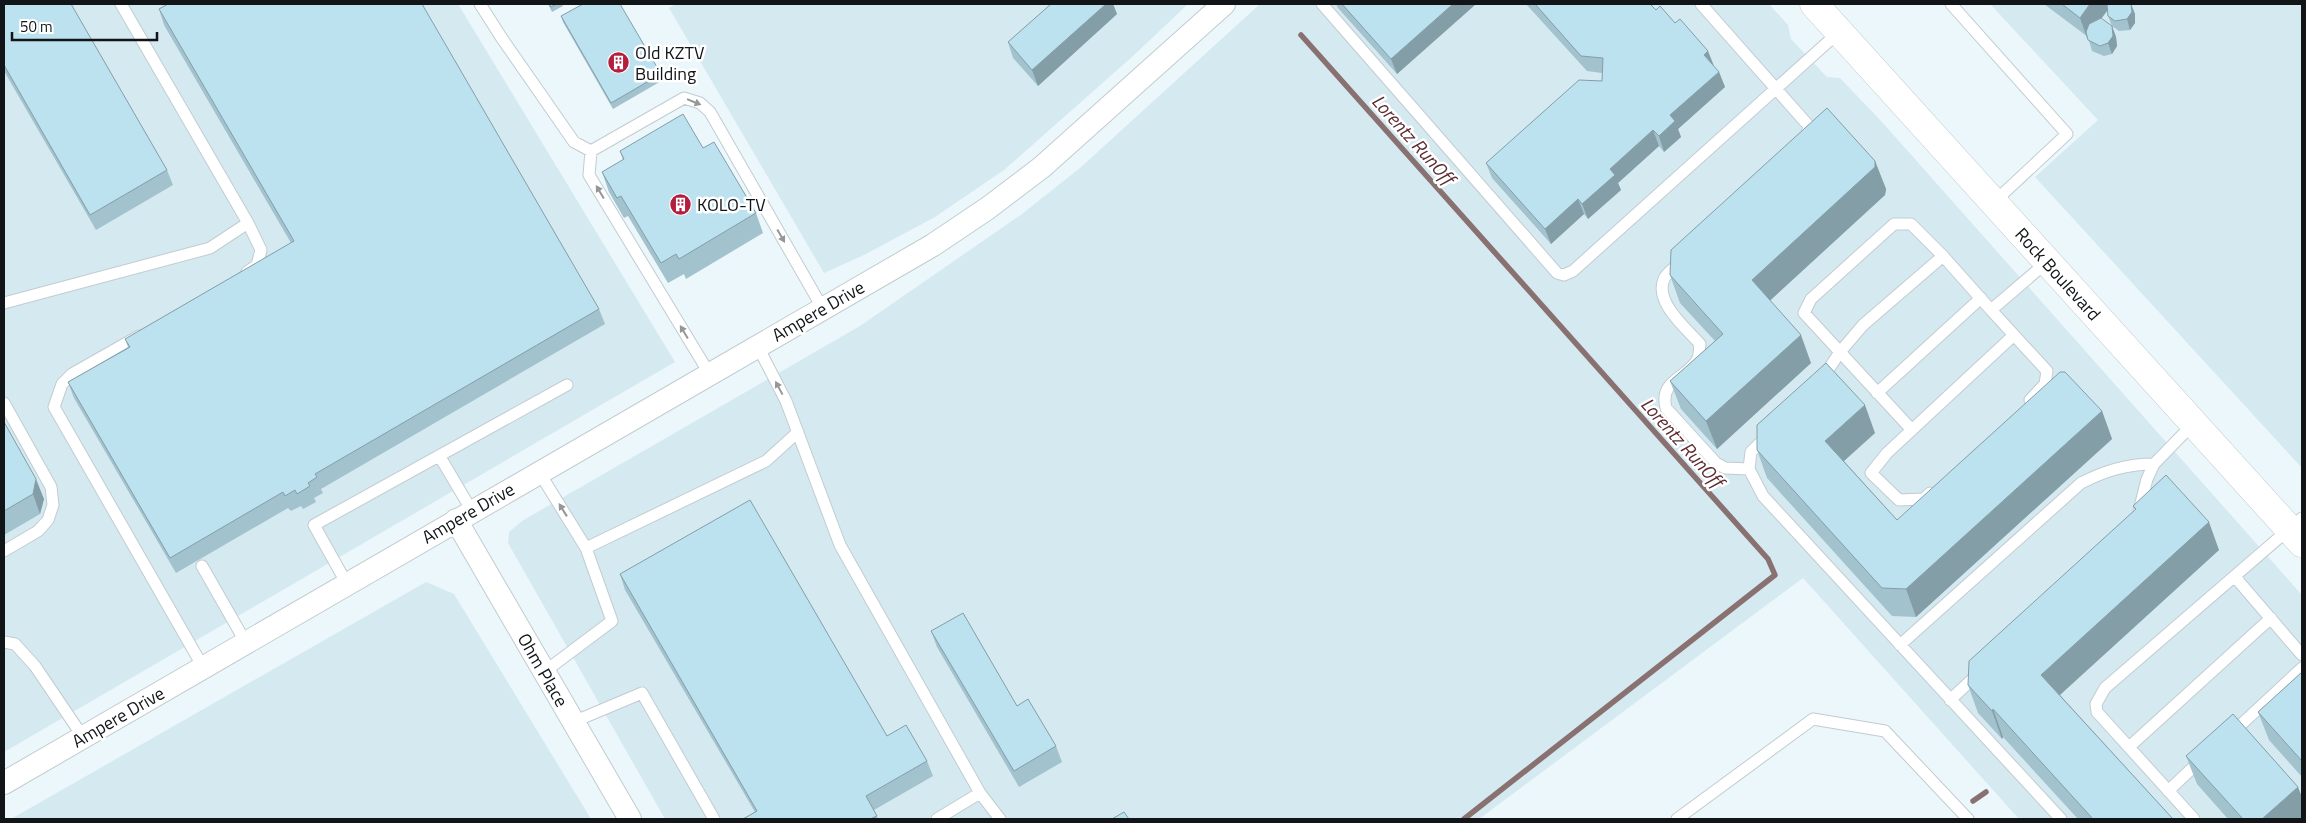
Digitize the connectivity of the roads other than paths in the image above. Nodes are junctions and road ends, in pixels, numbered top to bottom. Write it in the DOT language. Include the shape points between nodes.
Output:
graph roads {
  1 [pos="121,4"];
  2 [pos="480,4"];
  3 [pos="1224,4"];
  4 [pos="1322,4"];
  5 [pos="1701,4"];
  6 [pos="1814,4"];
  7 [pos="1950,4"];
  8 [pos="1840,32"];
  9 [pos="1777,88"];
  10 [pos="1804,148"];
  11 [pos="591,151"];
  12 [pos="1993,203"];
  13 [pos="248,223"];
  14 [pos="1687,256"];
  15 [pos="1943,256"];
  16 [pos="2047,262"];
  17 [pos="238,278"];
  18 [pos="1981,298"];
  19 [pos="4,303"];
  20 [pos="823,309"];
  21 [pos="1991,310"];
  22 [pos="147,331"];
  23 [pos="2014,335"];
  24 [pos="757,345"];
  25 [pos="1840,352"];
  26 [pos="709,373"];
  27 [pos="567,385"];
  28 [pos="1814,390"];
  29 [pos="1878,393"];
  30 [pos="4,403"];
  31 [pos="2022,408"];
  32 [pos="2193,424"];
  33 [pos="1777,427"];
  34 [pos="1912,430"];
  35 [pos="798,432"];
  36 [pos="440,457"];
  37 [pos="2154,464"];
  38 [pos="1749,469"];
  39 [pos="539,472"];
  40 [pos="1936,487"];
  41 [pos="464,516"];
  42 [pos="2133,522"];
  43 [pos="2298,530"];
  44 [pos="586,548"];
  45 [pos="4,551"];
  46 [pos="202,566"];
  47 [pos="2235,577"];
  48 [pos="347,584"];
  49 [pos="2270,618"];
  50 [pos="4,642"];
  51 [pos="246,643"];
  52 [pos="1900,645"];
  53 [pos="2302,655"];
  54 [pos="203,667"];
  55 [pos="1985,667"];
  56 [pos="2302,668"];
  57 [pos="544,672"];
  58 [pos="1950,700"];
  59 [pos="573,722"];
  60 [pos="83,737"];
  61 [pos="2225,739"];
  62 [pos="2129,747"];
  63 [pos="2211,752"];
  64 [pos="4,783"];
  65 [pos="2168,791"];
  66 [pos="980,792"];
  67 [pos="630,819"];
  68 [pos="714,819"];
  69 [pos="937,819"];
  70 [pos="1000,819"];
  71 [pos="1677,819"];
  72 [pos="1968,819"];
  73 [pos="2061,819"];
  74 [pos="2194,819"];
  1 -- 13 [label="lane"];
  2 -- 11 [label="lane" via="574,142"];
  3 -- 20 [label="street, Ampere Drive" via="1042,167 933,245"];
  4 -- 9 [label="lane" via="1557,273 1573,271"];
  5 -- 9 [label="lane"];
  6 -- 8 [label="main road, Rock Boulevard"];
  7 -- 12 [label="lane" via="2067,134"];
  8 -- 9 [label="lane"];
  8 -- 12 [label="main road, Rock Boulevard"];
  9 -- 10 [label="lane" via="1808,125 1809,134"];
  11 -- 20 [label="lane, one-way" via="684,98 700,103 710,112"];
  26 -- 11 [label="lane, one-way" via="589,175"];
  12 -- 16 [label="main road, Rock Boulevard"];
  13 -- 17 [label="lane" via="261,250 256,265"];
  13 -- 19 [label="lane" via="210,248"];
  14 -- 38 [label="lane" via="1665,276 1663,284 1666,306 1700,344 1699,352 1697,360 1666,390 1666,408 1716,463 1725,468"];
  15 -- 18 [label="lane"];
  15 -- 25 [label="lane" via="1863,325"];
  15 -- 25 [label="lane" via="1911,224 1894,224 1811,299 1804,313"];
  16 -- 21 [label="lane"];
  16 -- 32 [label="main road, Rock Boulevard"];
  18 -- 21 [label="lane"];
  18 -- 29 [label="lane"];
  20 -- 24 [label="street, Ampere Drive"];
  21 -- 23 [label="lane"];
  22 -- 54 [label="lane" via="72,374 62,384 54,407"];
  23 -- 31 [label="lane" via="2046,371 2046,384"];
  23 -- 34 [label="lane"];
  24 -- 26 [label="street, Ampere Drive"];
  35 -- 24 [label="lane, one-way"];
  25 -- 28 [label="lane"];
  25 -- 29 [label="lane"];
  26 -- 39 [label="street, Ampere Drive"];
  27 -- 36 [label="lane"];
  29 -- 34 [label="lane"];
  30 -- 45 [label="lane" via="51,487 54,505 48,520 38,531"];
  32 -- 37 [label="lane"];
  32 -- 43 [label="main road, Rock Boulevard"];
  33 -- 38 [label="lane" via="1751,452"];
  34 -- 40 [label="lane" via="1871,473 1898,500 1924,499"];
  35 -- 44 [label="lane" via="766,461"];
  35 -- 66 [label="lane" via="840,545"];
  36 -- 41 [label="lane"];
  36 -- 48 [label="lane" via="314,525"];
  37 -- 42 [label="lane"];
  37 -- 52 [label="lane" via="2132,464 2104,471 2081,483"];
  38 -- 52 [label="lane" via="1763,496"];
  39 -- 41 [label="street, Ampere Drive"];
  44 -- 39 [label="lane, one-way"];
  41 -- 48 [label="street, Ampere Drive"];
  41 -- 57 [label="street, Ohm Place"];
  43 -- 47 [label="lane"];
  44 -- 57 [label="lane" via="612,621"];
  46 -- 51 [label="lane"];
  47 -- 49 [label="lane"];
  47 -- 62 [label="lane" via="2101,694 2096,704 2097,712"];
  48 -- 51 [label="street, Ampere Drive"];
  49 -- 53 [label="lane"];
  49 -- 62 [label="lane"];
  50 -- 60 [label="lane" via="15,644 35,666"];
  51 -- 54 [label="street, Ampere Drive"];
  52 -- 58 [label="lane"];
  54 -- 60 [label="street, Ampere Drive"];
  55 -- 58 [label="lane"];
  56 -- 61 [label="lane"];
  57 -- 59 [label="street, Ohm Place"];
  58 -- 73 [label="lane"];
  59 -- 67 [label="street, Ohm Place"];
  59 -- 68 [label="lane" via="642,694"];
  60 -- 64 [label="street, Ampere Drive"];
  62 -- 65 [label="lane"];
  63 -- 65 [label="lane"];
  65 -- 74 [label="lane"];
  66 -- 69 [label="lane"];
  66 -- 70 [label="lane"];
  71 -- 72 [label="lane" via="1813,719 1885,731"];
}
